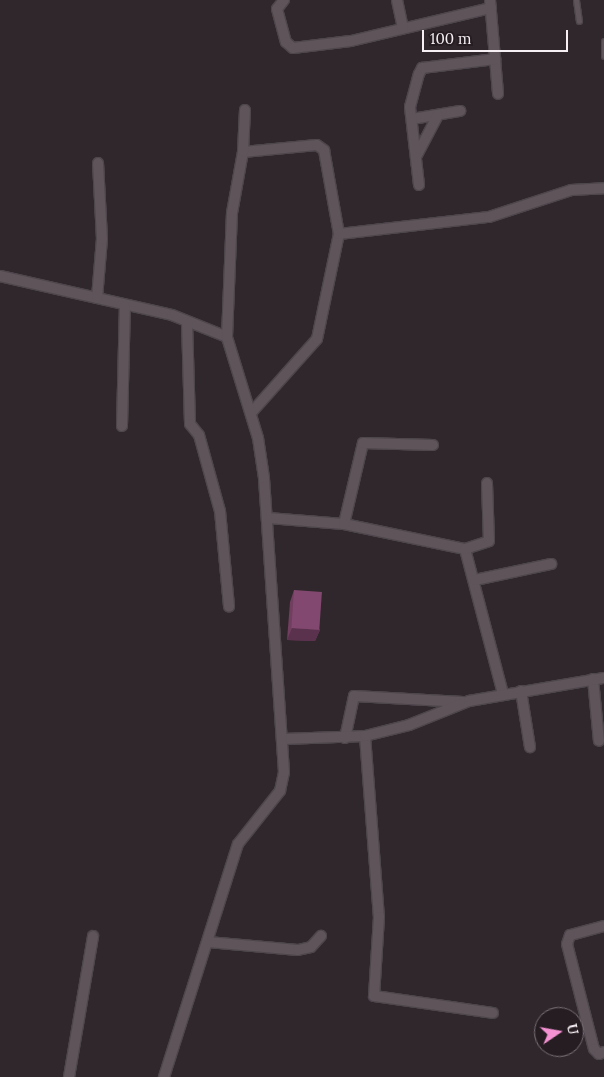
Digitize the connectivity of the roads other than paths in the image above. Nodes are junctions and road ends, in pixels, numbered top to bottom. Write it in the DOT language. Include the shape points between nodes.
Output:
graph roads {
  1 [pos="284,0"];
  2 [pos="397,0"];
  3 [pos="576,0"];
  4 [pos="490,4"];
  5 [pos="579,21"];
  6 [pos="404,28"];
  7 [pos="604,41"];
  8 [pos="604,56"];
  9 [pos="496,59"];
  10 [pos="498,94"];
  11 [pos="245,110"];
  12 [pos="460,111"];
  13 [pos="438,114"];
  14 [pos="412,119"];
  15 [pos="244,152"];
  16 [pos="417,155"];
  17 [pos="98,162"];
  18 [pos="419,185"];
  19 [pos="604,188"];
  20 [pos="340,234"];
  21 [pos="0,276"];
  22 [pos="97,298"];
  23 [pos="125,306"];
  24 [pos="188,322"];
  25 [pos="227,337"];
  26 [pos="251,413"];
  27 [pos="122,426"];
  28 [pos="433,445"];
  29 [pos="487,483"];
  30 [pos="268,518"];
  31 [pos="344,524"];
  32 [pos="465,549"];
  33 [pos="552,564"];
  34 [pos="475,580"];
  35 [pos="230,607"];
  36 [pos="604,678"];
  37 [pos="593,679"];
  38 [pos="521,690"];
  39 [pos="503,694"];
  40 [pos="469,702"];
  41 [pos="365,736"];
  42 [pos="345,738"];
  43 [pos="284,740"];
  44 [pos="599,740"];
  45 [pos="530,747"];
  46 [pos="604,926"];
  47 [pos="93,936"];
  48 [pos="321,936"];
  49 [pos="208,942"];
  50 [pos="493,1013"];
  51 [pos="604,1052"];
  52 [pos="69,1077"];
  53 [pos="164,1077"];
  1 -- 6 [label="street" via="277,9 286,42 293,48"];
  2 -- 6 [label="street"];
  3 -- 5 [label="lane"];
  4 -- 6 [label="street"];
  4 -- 9 [label="street"];
  7 -- 8 [label="lane"];
  9 -- 10 [label="street"];
  9 -- 14 [label="street" via="422,68 410,94"];
  11 -- 15 [label="street"];
  12 -- 13 [label="street"];
  13 -- 14 [label="street"];
  13 -- 16 [label="street"];
  14 -- 16 [label="street"];
  15 -- 20 [label="street" via="317,145 324,150"];
  15 -- 25 [label="street" via="232,213"];
  16 -- 18 [label="street"];
  17 -- 22 [label="street" via="102,239"];
  19 -- 20 [label="street" via="571,190 488,217"];
  20 -- 26 [label="street" via="317,339"];
  21 -- 22 [label="street"];
  22 -- 23 [label="street"];
  23 -- 24 [label="street"];
  23 -- 27 [label="street"];
  24 -- 25 [label="street"];
  24 -- 35 [label="street" via="190,424 199,435 220,511"];
  25 -- 26 [label="street"];
  26 -- 30 [label="street"];
  28 -- 31 [label="street" via="363,443"];
  29 -- 32 [label="street" via="489,541"];
  30 -- 31 [label="street"];
  30 -- 43 [label="street" via="274,651"];
  31 -- 32 [label="street"];
  32 -- 34 [label="street"];
  33 -- 34 [label="street"];
  34 -- 39 [label="street"];
  36 -- 37 [label="street"];
  37 -- 38 [label="street"];
  37 -- 44 [label="street"];
  38 -- 39 [label="street"];
  38 -- 45 [label="street"];
  39 -- 40 [label="street"];
  40 -- 41 [label="street"];
  40 -- 42 [label="street" via="354,696"];
  41 -- 42 [label="street"];
  41 -- 50 [label="street" via="379,917 374,996"];
  42 -- 43 [label="street"];
  43 -- 49 [label="street" via="283,785 242,835"];
  46 -- 51 [label="street" via="570,935 567,944 594,1049 600,1054"];
  47 -- 52 [label="street"];
  48 -- 49 [label="street" via="311,947 298,950"];
  49 -- 53 [label="street" via="190,986"];
}
